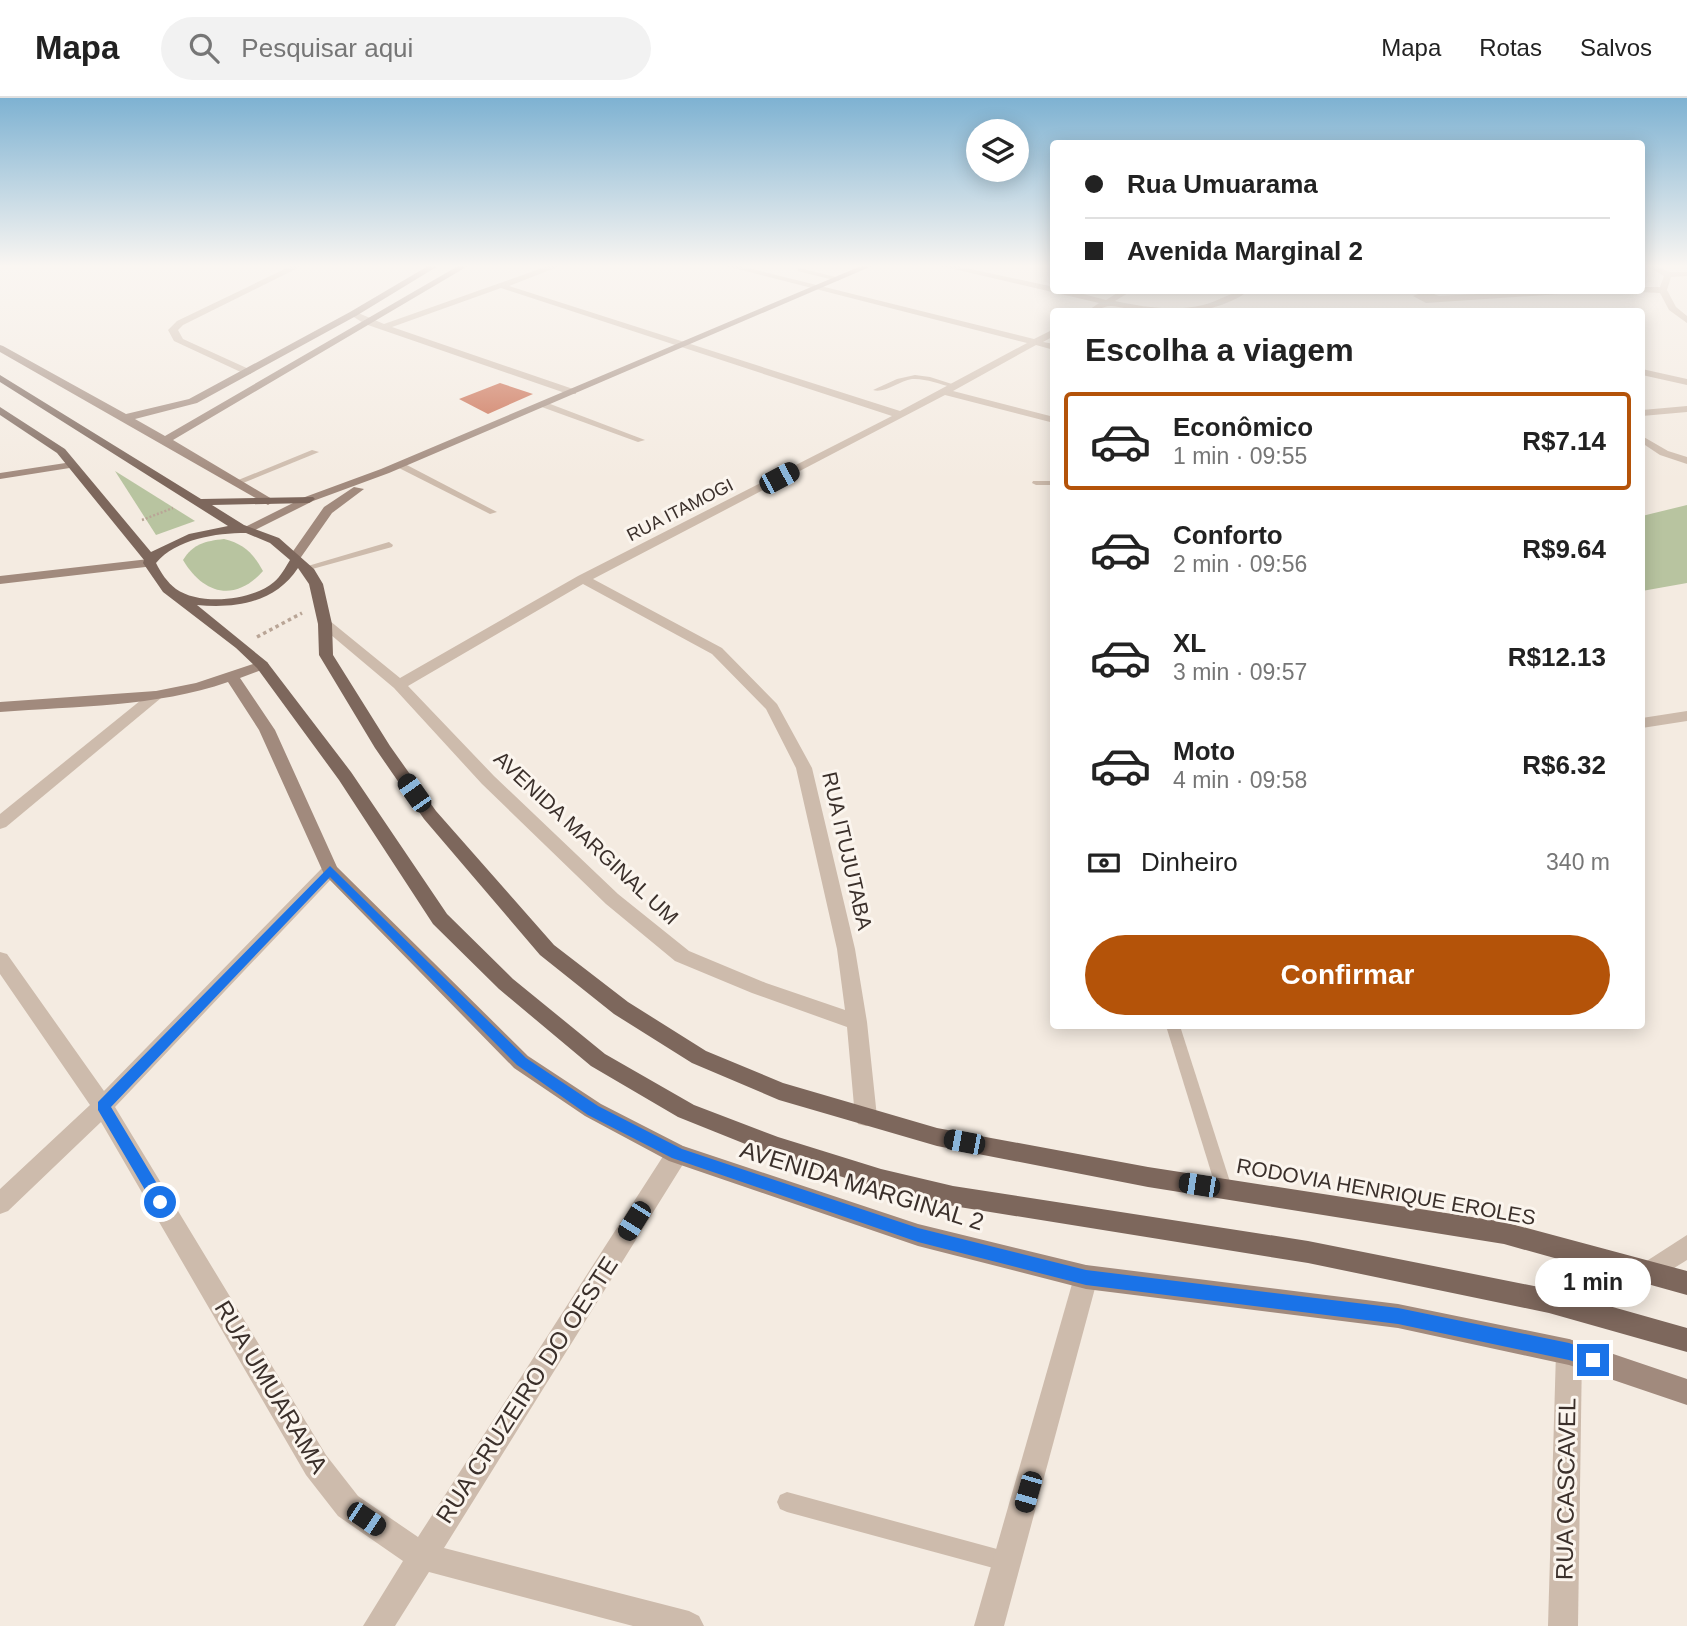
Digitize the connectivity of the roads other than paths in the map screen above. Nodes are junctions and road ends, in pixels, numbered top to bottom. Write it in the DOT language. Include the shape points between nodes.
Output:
graph roads {
  1 [pos="175,337"];
  2 [pos="311,337"];
  3 [pos="341,337"];
  4 [pos="415,337"];
  5 [pos="655,337"];
  6 [pos="697,337"];
  7 [pos="1015,337"];
  8 [pos="1043,337"];
  9 [pos="1034,342"];
  10 [pos="678,345"];
  11 [pos="1050,345"];
  12 [pos="0,348"];
  13 [pos="248,372"];
  14 [pos="1645,373"];
  15 [pos="0,378"];
  16 [pos="1687,382"];
  17 [pos="947,388"];
  18 [pos="877,390"];
  19 [pos="572,391"];
  20 [pos="542,404"];
  21 [pos="0,410"];
  22 [pos="1687,410"];
  23 [pos="1645,413"];
  24 [pos="901,415"];
  25 [pos="123,418"];
  26 [pos="1050,419"];
  27 [pos="165,439"];
  28 [pos="641,440"];
  29 [pos="1645,441"];
  30 [pos="61,451"];
  31 [pos="315,452"];
  32 [pos="1687,461"];
  33 [pos="72,465"];
  34 [pos="401,465"];
  35 [pos="385,471"];
  36 [pos="13,473"];
  37 [pos="0,476"];
  38 [pos="235,483"];
  39 [pos="1036,483"];
  40 [pos="1050,483"];
  41 [pos="309,499"];
  42 [pos="198,501"];
  43 [pos="268,501"];
  44 [pos="493,512"];
  45 [pos="244,528"];
  46 [pos="389,545"];
  47 [pos="149,561"];
  48 [pos="299,562"];
  49 [pos="583,579"];
  50 [pos="0,580"];
  51 [pos="178,596"];
  52 [pos="325,624"];
  53 [pos="262,665"];
  54 [pos="232,677"];
  55 [pos="399,685"];
  56 [pos="156,695"];
  57 [pos="0,708"];
  58 [pos="1687,716"];
  59 [pos="1645,723"];
  60 [pos="0,823"];
  61 [pos="330,870"];
  62 [pos="0,959"];
  63 [pos="858,1022"];
  64 [pos="1174,1029"];
  65 [pos="103,1106"];
  66 [pos="866,1117"];
  67 [pos="677,1154"];
  68 [pos="1224,1188"];
  69 [pos="0,1204"];
  70 [pos="1687,1246"];
  71 [pos="1650,1272"];
  72 [pos="1086,1277"];
  73 [pos="1687,1283"];
  74 [pos="1687,1340"];
  75 [pos="1569,1352"];
  76 [pos="1687,1392"];
  77 [pos="787,1502"];
  78 [pos="421,1556"];
  79 [pos="1008,1562"];
  80 [pos="378,1626"];
  81 [pos="689,1626"];
  82 [pos="989,1626"];
  83 [pos="1563,1626"];
  1 -- 13 [label="street"];
  2 -- 13 [label="street"];
  3 -- 27 [label="street"];
  4 -- 19 [label="street"];
  5 -- 10 [label="street"];
  6 -- 10 [label="street"];
  7 -- 9 [label="street"];
  8 -- 9 [label="street, RUA ITAMOGI"];
  9 -- 11 [label="street"];
  9 -- 17 [label="street, RUA ITAMOGI"];
  10 -- 19 [label="street"];
  10 -- 24 [label="street"];
  12 -- 25 [label="street"];
  13 -- 25 [label="street" via="193,401"];
  14 -- 16 [label="street"];
  15 -- 42 [label="main road"];
  17 -- 18 [label="lane" via="918,375"];
  17 -- 24 [label="street, RUA ITAMOGI"];
  17 -- 26 [label="street"];
  19 -- 20 [label="street"];
  20 -- 28 [label="lane"];
  20 -- 34 [label="street"];
  21 -- 30 [label="main road"];
  22 -- 23 [label="street"];
  24 -- 49 [label="street, RUA ITAMOGI"];
  25 -- 27 [label="street"];
  27 -- 38 [label="street"];
  29 -- 32 [label="street"];
  30 -- 33 [label="main road"];
  30 -- 36 [label="street"];
  31 -- 38 [label="lane"];
  33 -- 36 [label="street"];
  33 -- 47 [label="main road"];
  34 -- 35 [label="street"];
  34 -- 44 [label="lane"];
  35 -- 41 [label="street"];
  35 -- 48 [label="street" via="328,510"];
  36 -- 37 [label="street"];
  38 -- 43 [label="street"];
  39 -- 40 [label="lane"];
  41 -- 43 [label="main road"];
  41 -- 45 [label="street"];
  42 -- 43 [label="main road"];
  42 -- 45 [label="main road"];
  45 -- 47 [label="main road" via="190,538"];
  45 -- 48 [label="main road" via="263,534"];
  46 -- 48 [label="lane"];
  47 -- 50 [label="street"];
  47 -- 51 [label="main road" via="165,586"];
  48 -- 51 [label="main road" via="262,595 211,602"];
  48 -- 52 [label="main road, RODOVIA HENRIQUE EROLES" via="316,584"];
  49 -- 55 [label="street, RUA ITAMOGI"];
  49 -- 63 [label="street, RUA ITUJUTABA" via="717,651 772,707 804,768"];
  51 -- 53 [label="main road"];
  52 -- 55 [label="street, AVENIDA MARGINAL UM"];
  52 -- 66 [label="main road, RODOVIA HENRIQUE EROLES" via="326,655 391,760 430,816 547,950 621,1008 699,1057 779,1091"];
  53 -- 54 [label="street"];
  53 -- 74 [label="main road" via="345,776 440,919 506,984 598,1059 686,1111 775,1146 953,1196 1308,1252 1549,1301"];
  54 -- 56 [label="street"];
  54 -- 61 [label="street, AVENIDA MARGINAL 2" via="284,762"];
  55 -- 63 [label="street, AVENIDA MARGINAL UM" via="488,780 612,899 682,956"];
  56 -- 57 [label="street"];
  56 -- 60 [label="street"];
  58 -- 59 [label="street"];
  61 -- 65 [label="street"];
  61 -- 67 [label="street, AVENIDA MARGINAL 2" via="521,1062 593,1110"];
  62 -- 65 [label="street, RUA UMUARAMA"];
  63 -- 66 [label="street, RUA ITUJUTABA"];
  64 -- 68 [label="lane"];
  65 -- 69 [label="street"];
  65 -- 78 [label="street, RUA UMUARAMA" via="316,1465 348,1506"];
  66 -- 68 [label="main road, RODOVIA HENRIQUE EROLES" via="937,1137"];
  67 -- 72 [label="street, AVENIDA MARGINAL 2" via="918,1235"];
  67 -- 78 [label="street, RUA CRUZEIRO DO OESTE"];
  68 -- 71 [label="main road, RODOVIA HENRIQUE EROLES" via="1504,1233"];
  70 -- 71 [label="street"];
  71 -- 73 [label="main road, RODOVIA HENRIQUE EROLES"];
  72 -- 75 [label="street, AVENIDA MARGINAL 2" via="1398,1316"];
  72 -- 79 [label="street"];
  75 -- 76 [label="street, AVENIDA MARGINAL 2"];
  75 -- 83 [label="street, RUA CASCAVEL"];
  77 -- 79 [label="lane"];
  78 -- 80 [label="street, RUA CRUZEIRO DO OESTE"];
  78 -- 81 [label="street, RUA UMUARAMA"];
  79 -- 82 [label="street"];
}
